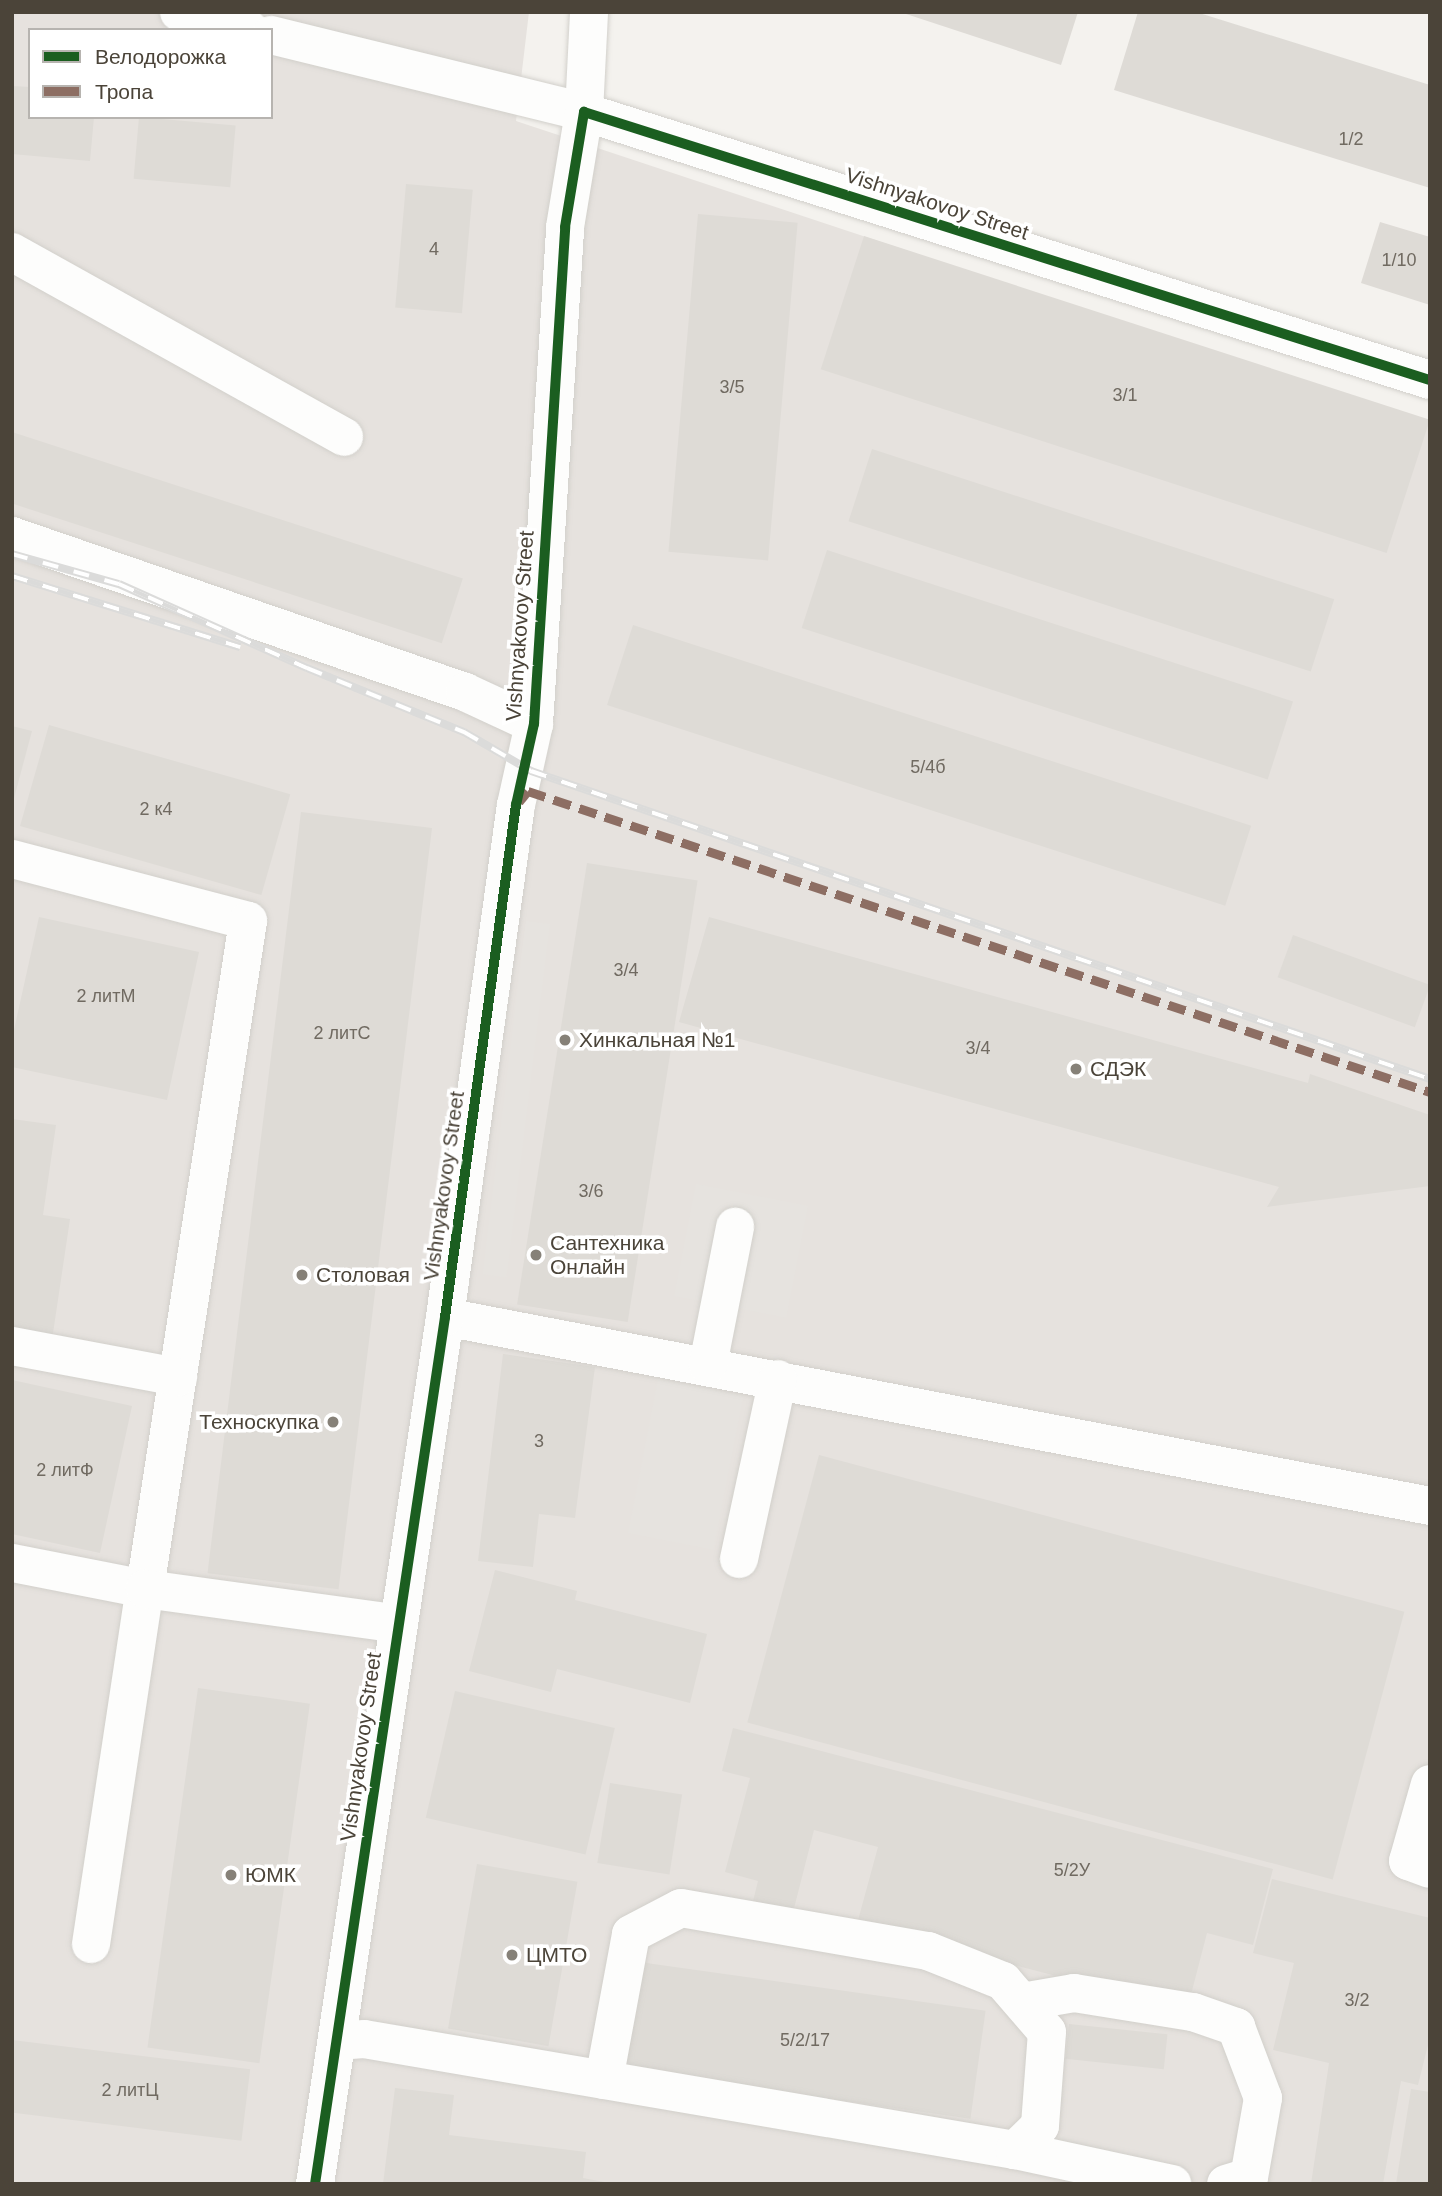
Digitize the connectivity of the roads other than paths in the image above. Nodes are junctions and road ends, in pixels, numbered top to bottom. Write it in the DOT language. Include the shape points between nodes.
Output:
graph roads {
  1 [pos="178,12"];
  2 [pos="589,12"];
  3 [pos="242,28"];
  4 [pos="273,35"];
  5 [pos="584,112"];
  6 [pos="12,252"];
  7 [pos="1430,380"];
  8 [pos="344,437"];
  9 [pos="12,536"];
  10 [pos="534,724"];
  11 [pos="12,859"];
  12 [pos="735,1227"];
  13 [pos="445,1317"];
  14 [pos="12,1346"];
  15 [pos="708,1365"];
  16 [pos="178,1377"];
  17 [pos="778,1378"];
  18 [pos="1430,1506"];
  19 [pos="738,1559"];
  20 [pos="12,1563"];
  21 [pos="145,1589"];
  22 [pos="399,1624"];
  23 [pos="1430,1784"];
  24 [pos="1430,1869"];
  25 [pos="91,1944"];
  26 [pos="1021,2002"];
  27 [pos="337,2041"];
  28 [pos="604,2080"];
  29 [pos="1015,2150"];
  30 [pos="316,2184"];
  31 [pos="1172,2184"];
  32 [pos="1226,2184"];
  1 -- 3 [label="street"];
  2 -- 5 [label="street"];
  4 -- 5 [label="street"];
  5 -- 7 [label="street, Vishnyakovoy Street"];
  5 -- 10 [label="street, Vishnyakovoy Street" via="565,227"];
  6 -- 8 [label="street"];
  9 -- 10 [label="street" via="465,692"];
  10 -- 13 [label="street, Vishnyakovoy Street" via="516,804"];
  11 -- 16 [label="street" via="248,921"];
  12 -- 15 [label="street"];
  13 -- 15 [label="street"];
  13 -- 22 [label="street, Vishnyakovoy Street"];
  14 -- 16 [label="street"];
  15 -- 17 [label="street"];
  16 -- 21 [label="street"];
  17 -- 18 [label="street"];
  17 -- 19 [label="street"];
  20 -- 21 [label="street"];
  21 -- 22 [label="street"];
  21 -- 25 [label="street"];
  22 -- 27 [label="street, Vishnyakovoy Street"];
  23 -- 24 [label="street" via="1408,1861"];
  26 -- 28 [label="street" via="1003,1981 928,1951 681,1908 631,1934"];
  26 -- 29 [label="street" via="1047,2032 1040,2126"];
  26 -- 32 [label="street" via="1074,1993 1193,2012 1236,2027 1263,2098 1249,2178"];
  27 -- 28 [label="street" via="364,2039"];
  27 -- 30 [label="street, Vishnyakovoy Street"];
  28 -- 29 [label="street"];
  29 -- 31 [label="street"];
}
